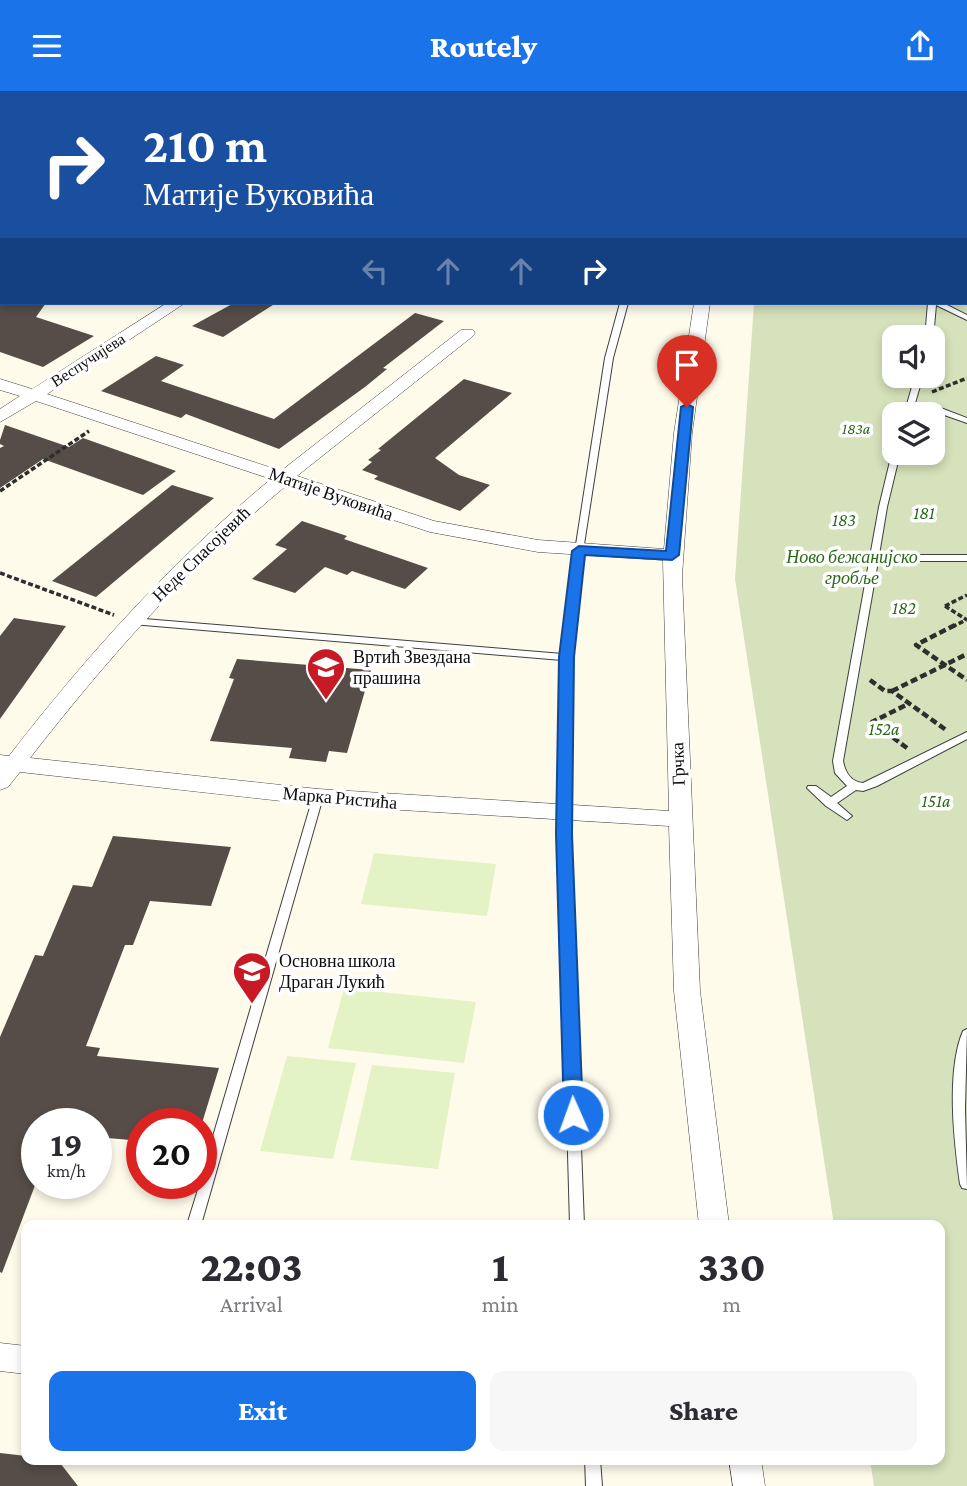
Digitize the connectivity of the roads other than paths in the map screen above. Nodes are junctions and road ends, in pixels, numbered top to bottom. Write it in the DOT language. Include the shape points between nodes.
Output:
graph roads {
  1 [pos="174,305"];
  2 [pos="623,305"];
  3 [pos="702,305"];
  4 [pos="932,305"];
  5 [pos="942,305"];
  6 [pos="967,318"];
  7 [pos="930,325"];
  8 [pos="467,333"];
  9 [pos="0,384"];
  10 [pos="34,395"];
  11 [pos="945,413"];
  12 [pos="0,417"];
  13 [pos="965,418"];
  14 [pos="893,465"];
  15 [pos="284,478"];
  16 [pos="579,551"];
  17 [pos="672,555"];
  18 [pos="876,558"];
  19 [pos="967,558"];
  20 [pos="132,621"];
  21 [pos="567,657"];
  22 [pos="963,737"];
  23 [pos="5,770"];
  24 [pos="854,786"];
  25 [pos="811,788"];
  26 [pos="318,797"];
  27 [pos="830,803"];
  28 [pos="565,814"];
  29 [pos="847,816"];
  30 [pos="680,819"];
  31 [pos="967,1034"];
  32 [pos="965,1048"];
  33 [pos="967,1184"];
  34 [pos="195,1220"];
  35 [pos="577,1220"];
  36 [pos="713,1220"];
  37 [pos="0,1357"];
  38 [pos="21,1359"];
  39 [pos="592,1465"];
  40 [pos="746,1465"];
  41 [pos="594,1486"];
  42 [pos="749,1486"];
  1 -- 10 [label="street, Веспучијева"];
  2 -- 16 [label="lane" via="609,358"];
  3 -- 17 [label="street, Грчка"];
  4 -- 7 [label="lane"];
  5 -- 6 [label="lane"];
  8 -- 15 [label="street, Неде Спасојевић"];
  9 -- 10 [label="street, Матије Вуковића"];
  10 -- 12 [label="street, Веспучијева"];
  10 -- 15 [label="street, Матије Вуковића"];
  11 -- 13 [label="lane"];
  14 -- 18 [label="lane"];
  15 -- 16 [label="street, Матије Вуковића" via="430,526"];
  15 -- 20 [label="street, Неде Спасојевић"];
  16 -- 17 [label="street, Матије Вуковића"];
  16 -- 21 [label="lane"];
  17 -- 30 [label="street, Грчка"];
  18 -- 19 [label="lane"];
  18 -- 24 [label="lane" via="838,761 840,773"];
  20 -- 21 [label="lane"];
  20 -- 23 [label="street, Неде Спасојевић"];
  21 -- 28 [label="lane"];
  22 -- 24 [label="lane" via="873,784"];
  23 -- 26 [label="street, Марка Ристића"];
  24 -- 27 [label="lane"];
  25 -- 27 [label="lane"];
  26 -- 28 [label="street, Марка Ристића"];
  26 -- 34 [label="lane"];
  27 -- 29 [label="lane"];
  28 -- 30 [label="street, Марка Ристића"];
  28 -- 35 [label="lane"];
  30 -- 36 [label="street, Грчка" via="687,991"];
  31 -- 32 [label="lane"];
  32 -- 33 [label="lane" via="959,1100"];
  37 -- 38 [label="street"];
  39 -- 41 [label="lane"];
  40 -- 42 [label="street"];
}
